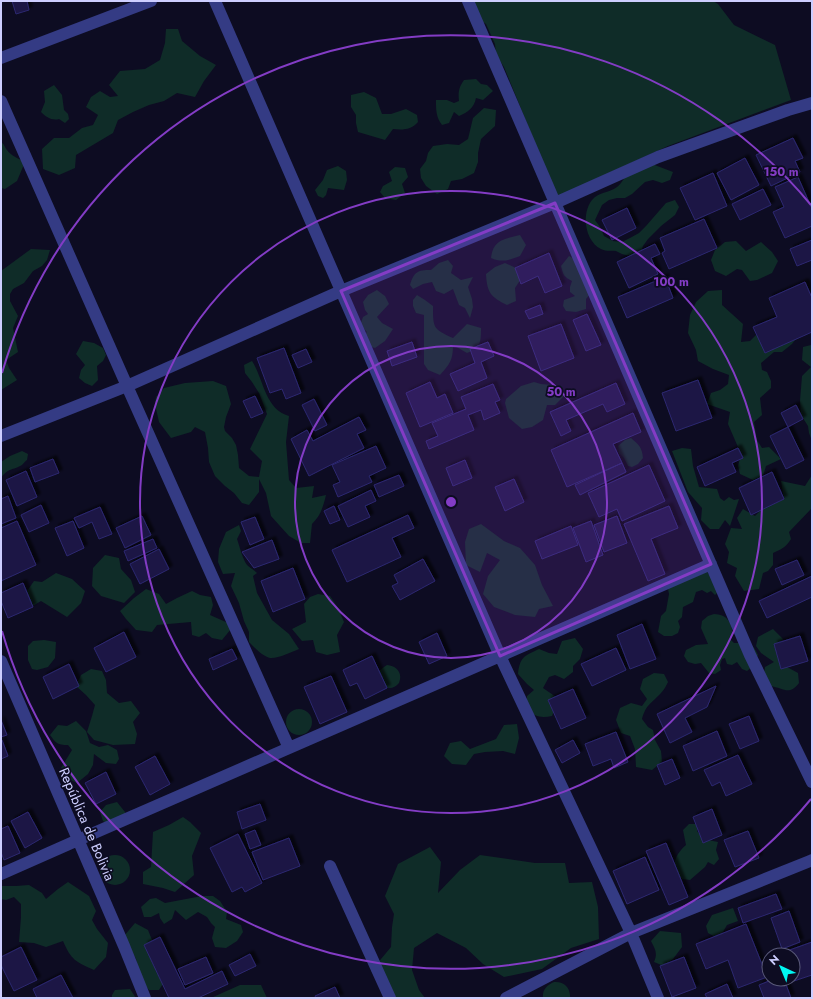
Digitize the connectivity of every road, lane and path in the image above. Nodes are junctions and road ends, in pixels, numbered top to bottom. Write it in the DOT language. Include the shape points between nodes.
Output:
graph roads {
  1 [pos="151,1"];
  2 [pos="215,1"];
  3 [pos="468,1"];
  4 [pos="1,58"];
  5 [pos="1,101"];
  6 [pos="812,103"];
  7 [pos="555,203"];
  8 [pos="341,291"];
  9 [pos="127,386"];
  10 [pos="1,436"];
  11 [pos="711,564"];
  12 [pos="500,656"];
  13 [pos="1,661"];
  14 [pos="289,748"];
  15 [pos="812,782"];
  16 [pos="78,840"];
  17 [pos="811,862"];
  18 [pos="330,866"];
  19 [pos="1,874"];
  20 [pos="631,933"];
  21 [pos="145,998"];
  22 [pos="390,998"];
  23 [pos="506,998"];
  24 [pos="658,998"];
  1 -- 4 [label="street"];
  2 -- 8 [label="street"];
  3 -- 7 [label="street"];
  5 -- 9 [label="street"];
  6 -- 7 [label="street" via="658,157"];
  7 -- 8 [label="street"];
  7 -- 11 [label="street"];
  8 -- 9 [label="street"];
  8 -- 12 [label="street"];
  9 -- 10 [label="street"];
  9 -- 14 [label="street"];
  11 -- 12 [label="street"];
  11 -- 15 [label="street" via="750,655"];
  12 -- 14 [label="street"];
  12 -- 20 [label="street"];
  13 -- 16 [label="street, República de Bolivia"];
  14 -- 16 [label="street"];
  16 -- 19 [label="street"];
  16 -- 21 [label="street, República de Bolivia"];
  17 -- 20 [label="street"];
  18 -- 22 [label="street"];
  20 -- 23 [label="street"];
  20 -- 24 [label="street"];
}
